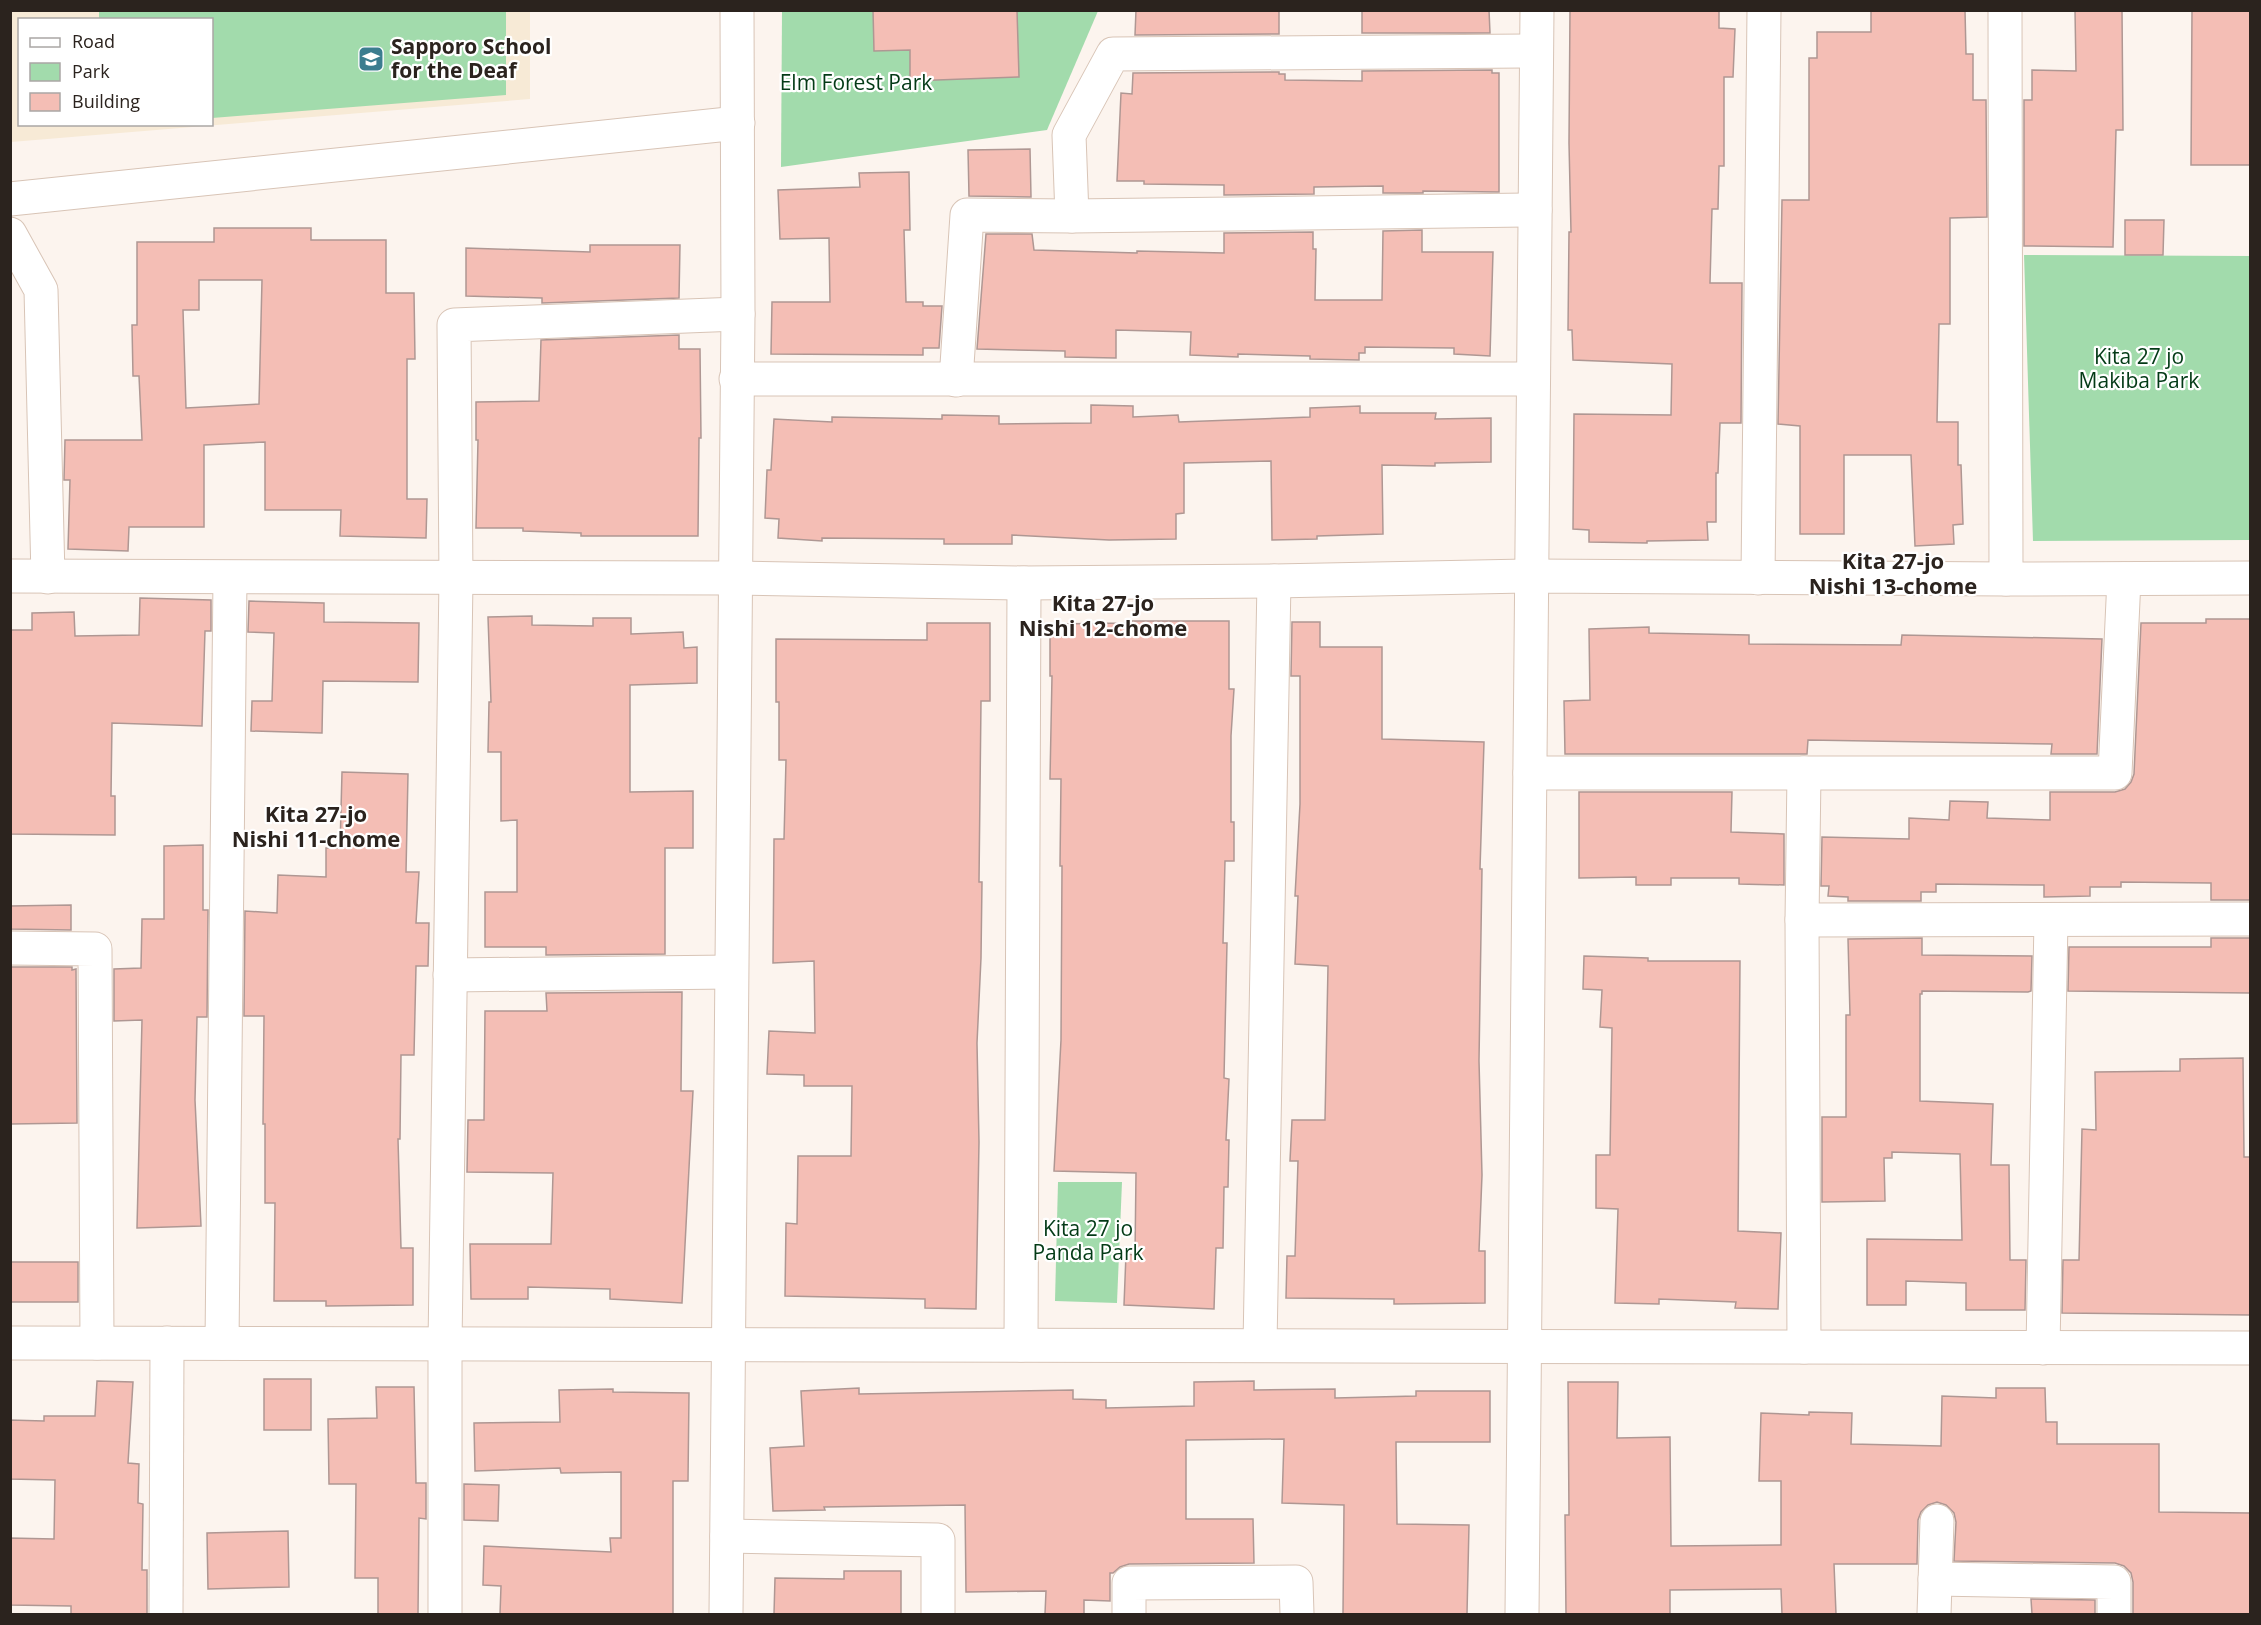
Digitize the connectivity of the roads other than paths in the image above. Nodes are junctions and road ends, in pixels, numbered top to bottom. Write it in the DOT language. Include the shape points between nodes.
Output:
graph roads {
  1 [pos="737,10"];
  2 [pos="1537,10"];
  3 [pos="1764,10"];
  4 [pos="2005,10"];
  5 [pos="1536,51"];
  6 [pos="738,123"];
  7 [pos="10,199"];
  8 [pos="1535,210"];
  9 [pos="1072,216"];
  10 [pos="10,234"];
  11 [pos="738,314"];
  12 [pos="736,379"];
  13 [pos="1533,379"];
  14 [pos="956,380"];
  15 [pos="10,576"];
  16 [pos="1532,576"];
  17 [pos="48,577"];
  18 [pos="231,578"];
  19 [pos="734,578"];
  20 [pos="1758,578"];
  21 [pos="2250,578"];
  22 [pos="456,579"];
  23 [pos="2006,579"];
  24 [pos="2124,579"];
  25 [pos="1274,581"];
  26 [pos="1024,583"];
  27 [pos="1530,773"];
  28 [pos="1804,773"];
  29 [pos="2250,919"];
  30 [pos="1802,920"];
  31 [pos="2051,920"];
  32 [pos="10,948"];
  33 [pos="731,972"];
  34 [pos="450,975"];
  35 [pos="10,1343"];
  36 [pos="97,1343"];
  37 [pos="167,1343"];
  38 [pos="222,1343"];
  39 [pos="445,1344"];
  40 [pos="728,1345"];
  41 [pos="1021,1345"];
  42 [pos="1260,1346"];
  43 [pos="1525,1346"];
  44 [pos="1804,1347"];
  45 [pos="2043,1348"];
  46 [pos="2250,1348"];
  47 [pos="1936,1521"];
  48 [pos="727,1536"];
  49 [pos="1935,1579"];
  50 [pos="166,1614"];
  51 [pos="445,1614"];
  52 [pos="726,1614"];
  53 [pos="938,1614"];
  54 [pos="1129,1614"];
  55 [pos="1297,1614"];
  56 [pos="1522,1614"];
  57 [pos="1934,1614"];
  58 [pos="2114,1614"];
  1 -- 6 [label="street"];
  2 -- 5 [label="street"];
  3 -- 20 [label="street"];
  4 -- 23 [label="street"];
  5 -- 8 [label="street"];
  5 -- 9 [label="street" via="1113,54 1069,135"];
  6 -- 7 [label="street"];
  6 -- 11 [label="street"];
  8 -- 9 [label="street"];
  8 -- 13 [label="street"];
  9 -- 14 [label="street" via="967,215"];
  10 -- 17 [label="street" via="41,290"];
  11 -- 12 [label="street"];
  11 -- 22 [label="street" via="454,326"];
  12 -- 14 [label="street"];
  12 -- 19 [label="street"];
  13 -- 14 [label="street"];
  13 -- 16 [label="street"];
  15 -- 17 [label="street"];
  16 -- 20 [label="street"];
  16 -- 25 [label="street"];
  16 -- 27 [label="street"];
  17 -- 18 [label="street"];
  18 -- 22 [label="street"];
  18 -- 38 [label="street"];
  19 -- 22 [label="street"];
  19 -- 26 [label="street"];
  19 -- 33 [label="street"];
  20 -- 23 [label="street"];
  21 -- 24 [label="street"];
  22 -- 34 [label="street"];
  23 -- 24 [label="street"];
  24 -- 28 [label="street" via="2115,773"];
  25 -- 26 [label="street"];
  25 -- 42 [label="street"];
  26 -- 41 [label="street"];
  27 -- 28 [label="street"];
  27 -- 43 [label="street"];
  28 -- 30 [label="street"];
  29 -- 31 [label="street"];
  30 -- 31 [label="street"];
  30 -- 44 [label="street"];
  31 -- 45 [label="street"];
  32 -- 36 [label="street" via="96,949"];
  33 -- 34 [label="street"];
  33 -- 40 [label="street"];
  34 -- 39 [label="street"];
  35 -- 36 [label="street"];
  36 -- 37 [label="street"];
  37 -- 38 [label="street"];
  37 -- 50 [label="street"];
  38 -- 39 [label="street"];
  39 -- 40 [label="street"];
  39 -- 51 [label="street"];
  40 -- 41 [label="street"];
  40 -- 48 [label="street"];
  41 -- 42 [label="street"];
  42 -- 43 [label="street"];
  43 -- 44 [label="street"];
  43 -- 56 [label="street"];
  44 -- 45 [label="street"];
  45 -- 46 [label="street"];
  47 -- 49 [label="street"];
  48 -- 52 [label="street"];
  48 -- 53 [label="street" via="938,1540"];
  49 -- 57 [label="street"];
  49 -- 58 [label="street" via="2115,1582"];
  54 -- 55 [label="street" via="1129,1583 1284,1582 1296,1582"];
}
